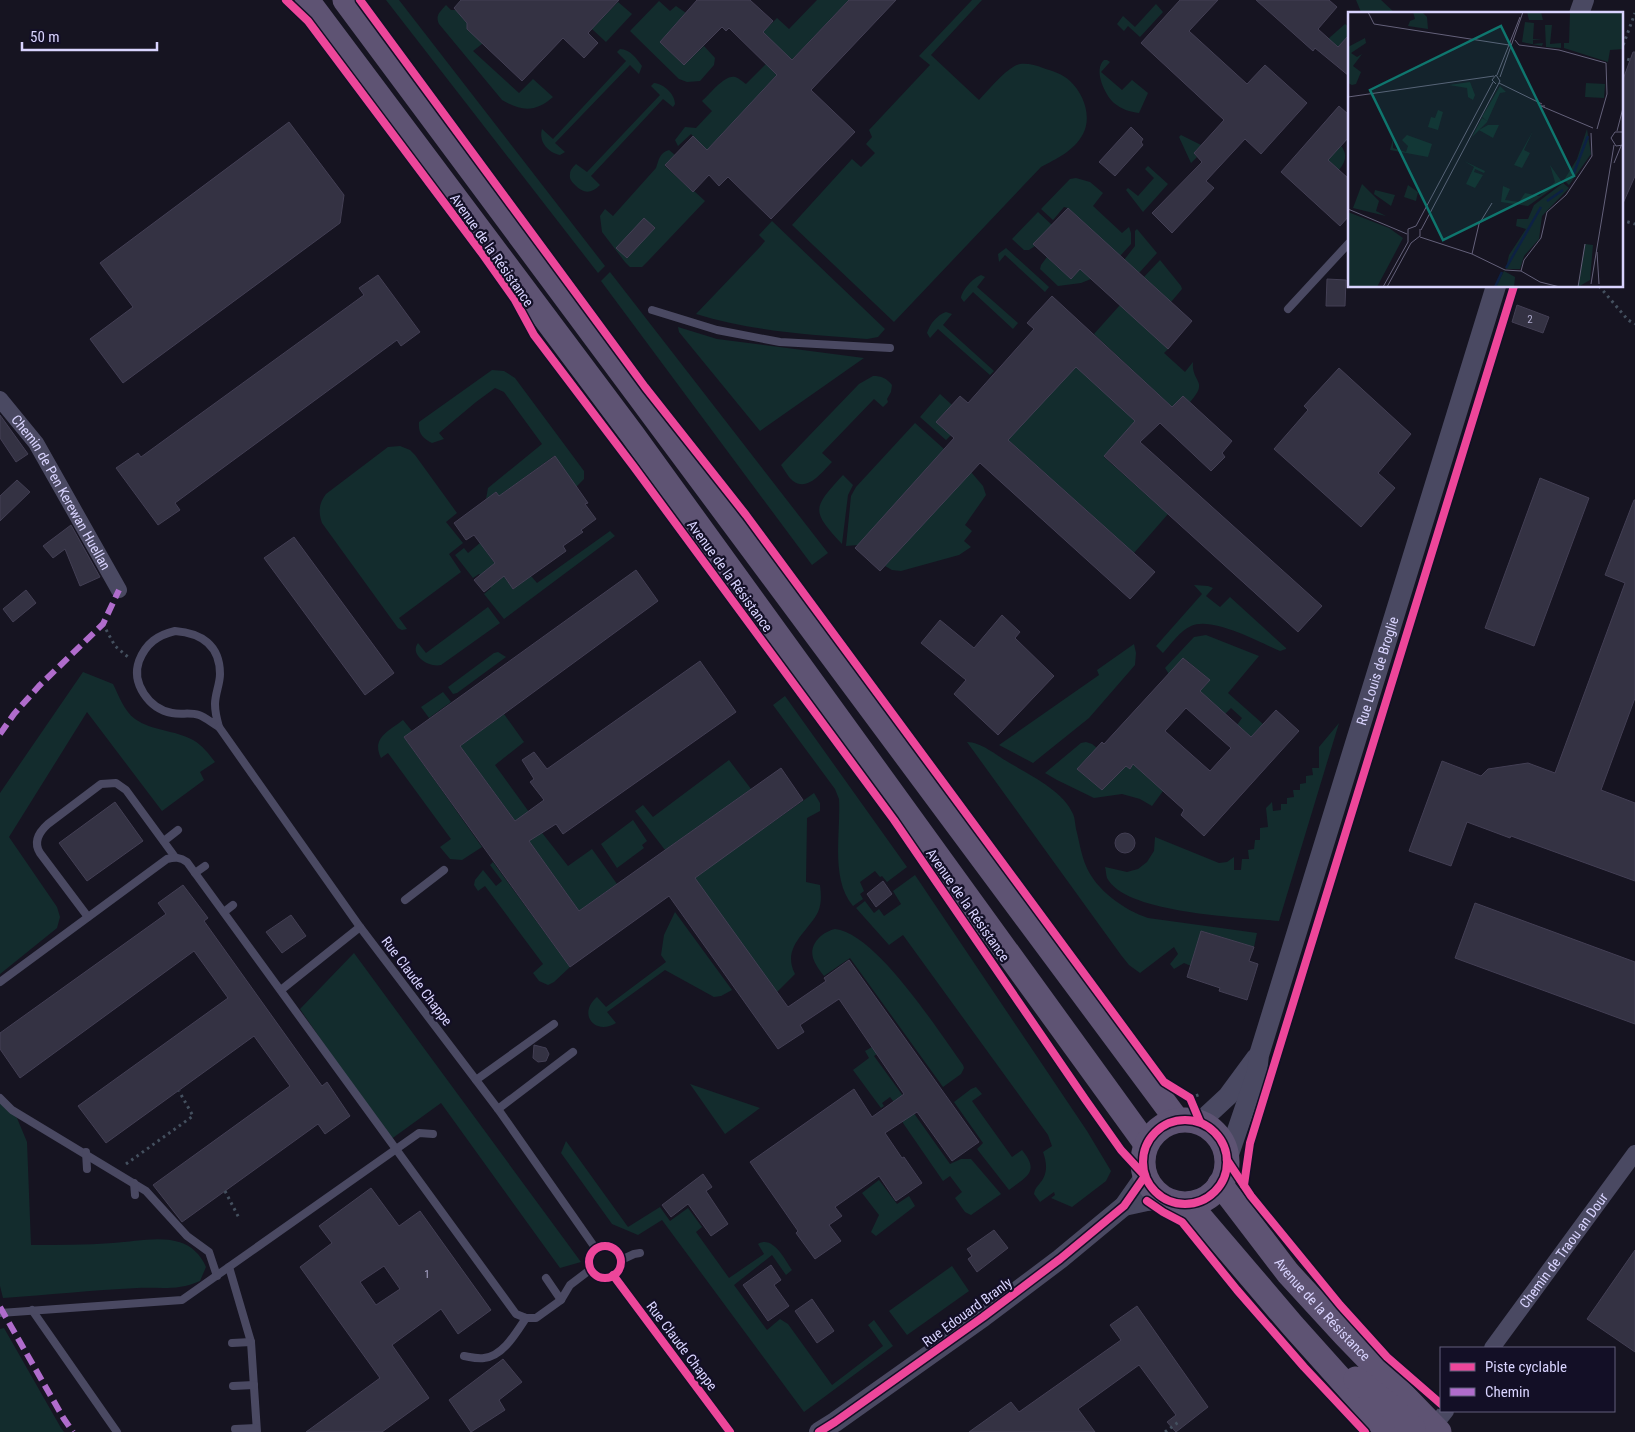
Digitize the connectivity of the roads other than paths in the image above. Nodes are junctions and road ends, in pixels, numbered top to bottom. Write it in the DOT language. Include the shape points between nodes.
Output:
graph roads {
  1 [pos="307,0"];
  2 [pos="345,0"];
  3 [pos="1584,0"];
  4 [pos="1580,12"];
  5 [pos="1348,244"];
  6 [pos="1495,288"];
  7 [pos="1288,309"];
  8 [pos="652,310"];
  9 [pos="890,348"];
  10 [pos="0,399"];
  11 [pos="119,590"];
  12 [pos="218,727"];
  13 [pos="178,830"];
  14 [pos="164,841"];
  15 [pos="175,857"];
  16 [pos="205,866"];
  17 [pos="444,870"];
  18 [pos="195,873"];
  19 [pos="405,900"];
  20 [pos="233,905"];
  21 [pos="224,912"];
  22 [pos="88,917"];
  23 [pos="360,927"];
  24 [pos="0,982"];
  25 [pos="280,990"];
  26 [pos="554,1024"];
  27 [pos="573,1052"];
  28 [pos="1259,1055"];
  29 [pos="476,1080"];
  30 [pos="0,1098"];
  31 [pos="498,1109"];
  32 [pos="1188,1121"];
  33 [pos="47,1131"];
  34 [pos="433,1134"];
  35 [pos="48,1140"];
  36 [pos="1146,1144"];
  37 [pos="396,1150"];
  38 [pos="86,1153"];
  39 [pos="1635,1153"];
  40 [pos="1227,1160"];
  41 [pos="87,1169"];
  42 [pos="1145,1176"];
  43 [pos="134,1183"];
  44 [pos="1220,1184"];
  45 [pos="134,1195"];
  46 [pos="1165,1199"];
  47 [pos="1189,1204"];
  48 [pos="1124,1206"];
  49 [pos="596,1249"];
  50 [pos="640,1253"];
  51 [pos="621,1260"];
  52 [pos="229,1267"];
  53 [pos="591,1269"];
  54 [pos="614,1275"];
  55 [pos="216,1276"];
  56 [pos="546,1278"];
  57 [pos="561,1300"];
  58 [pos="32,1310"];
  59 [pos="0,1313"];
  60 [pos="526,1318"];
  61 [pos="1293,1326"];
  62 [pos="250,1342"];
  63 [pos="232,1343"];
  64 [pos="1493,1347"];
  65 [pos="464,1356"];
  66 [pos="254,1385"];
  67 [pos="233,1386"];
  68 [pos="1433,1427"];
  69 [pos="235,1429"];
  70 [pos="257,1430"];
  71 [pos="117,1432"];
  72 [pos="730,1432"];
  73 [pos="819,1432"];
  74 [pos="1387,1432"];
  1 -- 36 [label="main road, Avenue de la Résistance" via="632,434"];
  2 -- 32 [label="main road" via="1117,1036"];
  3 -- 4 [label="street"];
  5 -- 7 [label="lane"];
  6 -- 28 [label="street, Rue Louis de Broglie"];
  8 -- 9 [label="lane" via="717,330 780,342"];
  10 -- 11 [label="street, Chemin de Pen Kerewan Huellan" via="36,443"];
  12 -- 12 [label="lane" via="199,715 159,709 141,690 138,664 142,652 162,634 176,630 190,632 213,648 219,661 220,676 215,707"];
  12 -- 23 [label="lane, Rue Claude Chappe"];
  13 -- 14 [label="lane"];
  14 -- 15 [label="lane"];
  14 -- 22 [label="lane" via="126,790 116,783 101,784 42,830 37,838 37,847"];
  15 -- 18 [label="lane" via="187,862"];
  15 -- 22 [label="lane" via="167,859"];
  16 -- 18 [label="lane"];
  17 -- 19 [label="lane"];
  18 -- 21 [label="lane"];
  20 -- 21 [label="lane"];
  21 -- 25 [label="lane"];
  22 -- 24 [label="lane"];
  23 -- 25 [label="lane"];
  23 -- 29 [label="lane, Rue Claude Chappe"];
  25 -- 37 [label="lane"];
  26 -- 29 [label="lane"];
  27 -- 31 [label="lane"];
  28 -- 32 [label="street, Rue Louis de Broglie" via="1228,1096"];
  28 -- 40 [label="street, Rue Louis de Broglie" via="1257,1072"];
  29 -- 31 [label="lane, Rue Claude Chappe"];
  30 -- 33 [label="lane" via="12,1110"];
  31 -- 49 [label="lane, Rue Claude Chappe"];
  32 -- 36 [label="main road" via="1165,1124"];
  32 -- 40 [label="main road" via="1211,1128 1225,1148"];
  33 -- 35 [label="lane"];
  33 -- 38 [label="lane"];
  34 -- 37 [label="lane" via="419,1133"];
  36 -- 42 [label="main road" via="1142,1160"];
  37 -- 52 [label="lane"];
  37 -- 60 [label="lane" via="516,1314"];
  38 -- 41 [label="lane"];
  38 -- 43 [label="lane"];
  39 -- 64 [label="street, Chemin de Traou an Dour"];
  40 -- 44 [label="main road" via="1226,1173"];
  42 -- 46 [label="main road"];
  42 -- 48 [label="street, Rue Edouard Branly"];
  43 -- 45 [label="lane"];
  43 -- 55 [label="lane" via="146,1191 187,1236 209,1252"];
  44 -- 47 [label="main road" via="1207,1198"];
  44 -- 68 [label="main road, Avenue de la Résistance" via="1288,1273"];
  46 -- 47 [label="main road"];
  46 -- 48 [label="street, Rue Edouard Branly"];
  47 -- 61 [label="main road, Avenue de la Résistance"];
  48 -- 73 [label="street, Rue Edouard Branly" via="983,1317"];
  49 -- 51 [label="lane" via="611,1247"];
  49 -- 53 [label="lane" via="590,1258"];
  50 -- 51 [label="lane"];
  51 -- 54 [label="lane"];
  52 -- 55 [label="lane"];
  52 -- 62 [label="lane"];
  53 -- 54 [label="lane" via="599,1277"];
  53 -- 57 [label="lane" via="572,1284"];
  54 -- 72 [label="lane, Rue Claude Chappe"];
  55 -- 58 [label="lane" via="180,1300"];
  56 -- 57 [label="lane"];
  57 -- 60 [label="lane" via="536,1318"];
  58 -- 59 [label="lane"];
  58 -- 71 [label="lane"];
  60 -- 65 [label="lane" via="514,1337 498,1352 485,1358"];
  61 -- 68 [label="main road, Avenue de la Résistance" via="1391,1407"];
  61 -- 74 [label="main road, Avenue de la Résistance"];
  62 -- 63 [label="lane"];
  62 -- 66 [label="lane" via="255,1362"];
  66 -- 67 [label="lane"];
  66 -- 70 [label="lane"];
  69 -- 70 [label="lane"];
}
